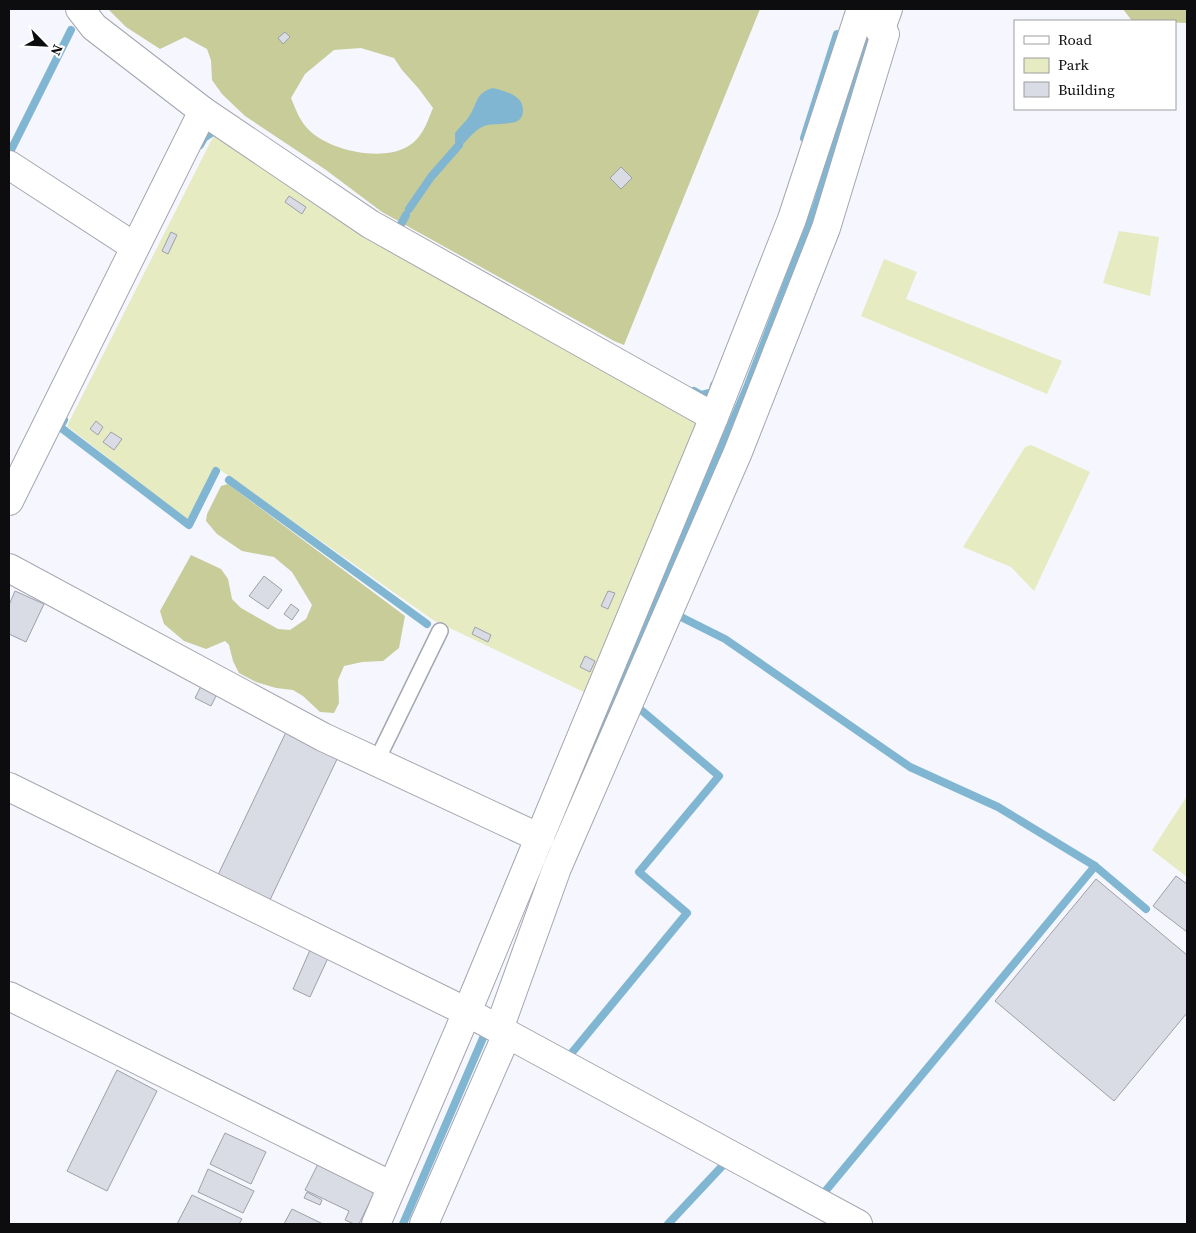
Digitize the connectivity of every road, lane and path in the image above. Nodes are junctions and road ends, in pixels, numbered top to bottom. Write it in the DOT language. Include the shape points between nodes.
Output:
graph roads {
  1 [pos="80,9"];
  2 [pos="877,24"];
  3 [pos="203,111"];
  4 [pos="9,165"];
  5 [pos="135,247"];
  6 [pos="714,417"];
  7 [pos="9,501"];
  8 [pos="9,568"];
  9 [pos="440,630"];
  10 [pos="376,762"];
  11 [pos="9,787"];
  12 [pos="540,838"];
  13 [pos="9,996"];
  14 [pos="467,1012"];
  15 [pos="503,1031"];
  16 [pos="392,1186"];
  17 [pos="376,1224"];
  18 [pos="424,1224"];
  19 [pos="858,1224"];
  1 -- 3 [label="street" via="94,27"];
  2 -- 6 [label="street" via="792,219"];
  2 -- 15 [label="street" via="822,238 738,452 557,868"];
  3 -- 5 [label="street"];
  3 -- 6 [label="street" via="370,224"];
  4 -- 5 [label="street"];
  5 -- 7 [label="street"];
  6 -- 12 [label="street"];
  8 -- 10 [label="street" via="323,737"];
  9 -- 10 [label="lane"];
  10 -- 12 [label="street"];
  11 -- 14 [label="street"];
  12 -- 14 [label="street"];
  13 -- 16 [label="street"];
  14 -- 15 [label="street"];
  14 -- 16 [label="street"];
  15 -- 18 [label="street"];
  15 -- 19 [label="street"];
  16 -- 17 [label="street"];
}
